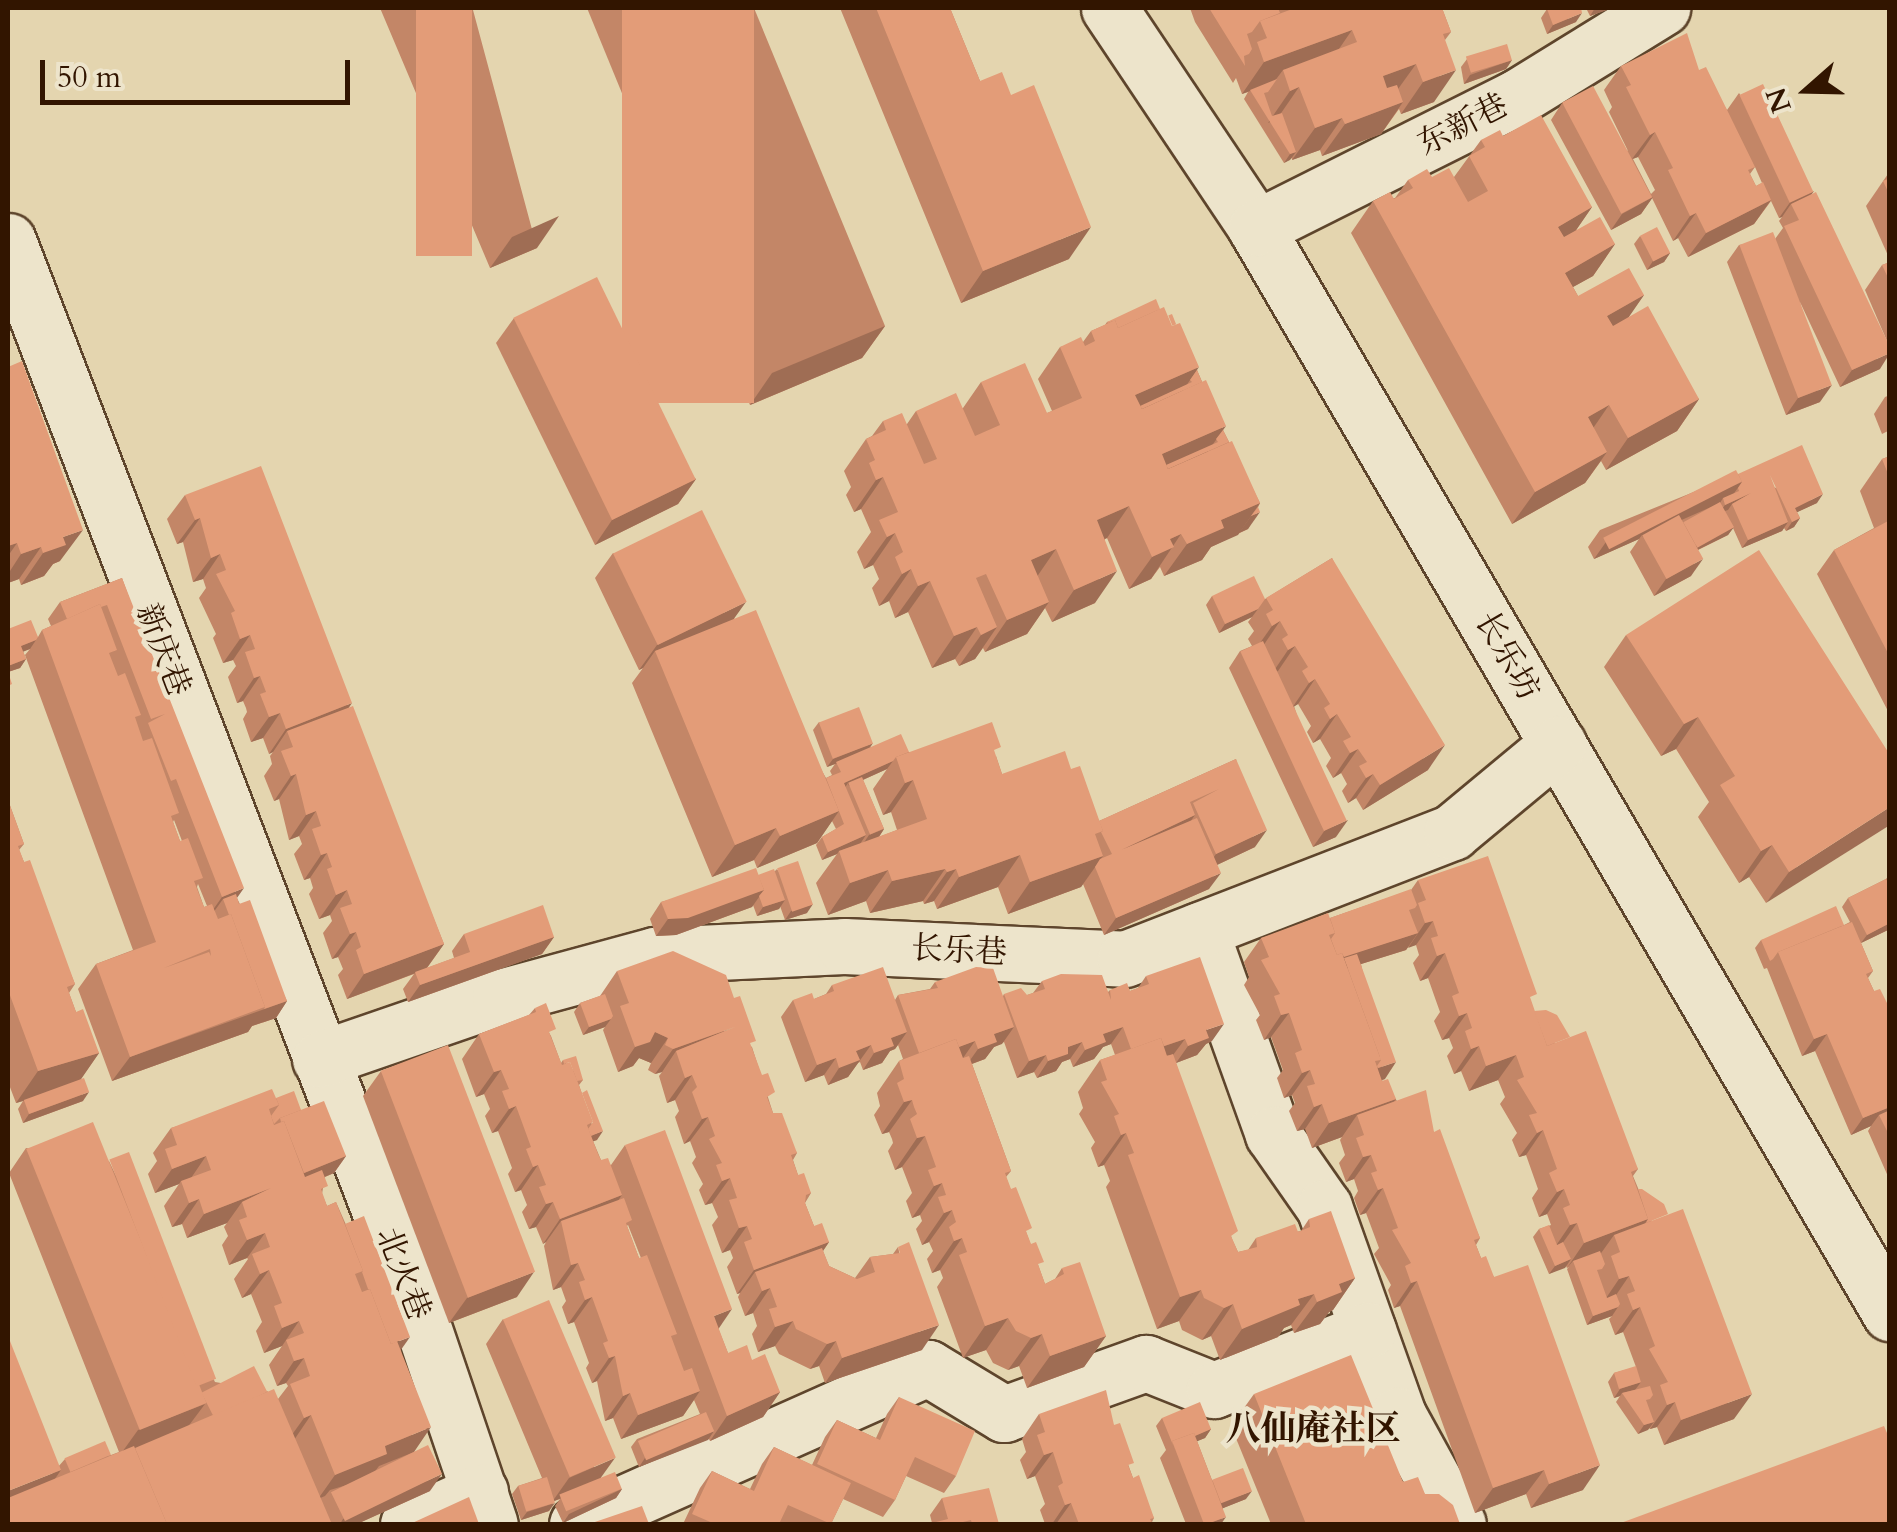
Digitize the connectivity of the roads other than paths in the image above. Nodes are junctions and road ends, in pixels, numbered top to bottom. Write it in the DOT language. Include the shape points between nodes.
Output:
graph roads {
  1 [pos="1109,8"];
  2 [pos="1662,8"];
  3 [pos="1256,228"];
  4 [pos="8,241"];
  5 [pos="1558,744"];
  6 [pos="1200,930"];
  7 [pos="320,1059"];
  8 [pos="1882,1282"];
  9 [pos="1368,1330"];
  10 [pos="485,1508"];
  11 [pos="408,1524"];
  12 [pos="577,1524"];
  13 [pos="1458,1524"];
  1 -- 3 [label="street, 长乐坊"];
  2 -- 3 [label="street, 东新巷" via="1516,98"];
  3 -- 5 [label="street, 长乐坊"];
  4 -- 7 [label="street, 新庆巷"];
  5 -- 6 [label="street, 长乐巷" via="1452,832"];
  5 -- 8 [label="street, 长乐坊"];
  6 -- 7 [label="street, 长乐巷" via="1125,959 844,946 654,955 500,997"];
  6 -- 9 [label="street" via="1273,1134 1324,1207"];
  7 -- 10 [label="street, 北火巷"];
  9 -- 12 [label="street" via="1214,1390 1146,1362 1004,1414 928,1368"];
  9 -- 13 [label="street" via="1398,1416"];
  10 -- 11 [label="street, 北火巷"];
}
